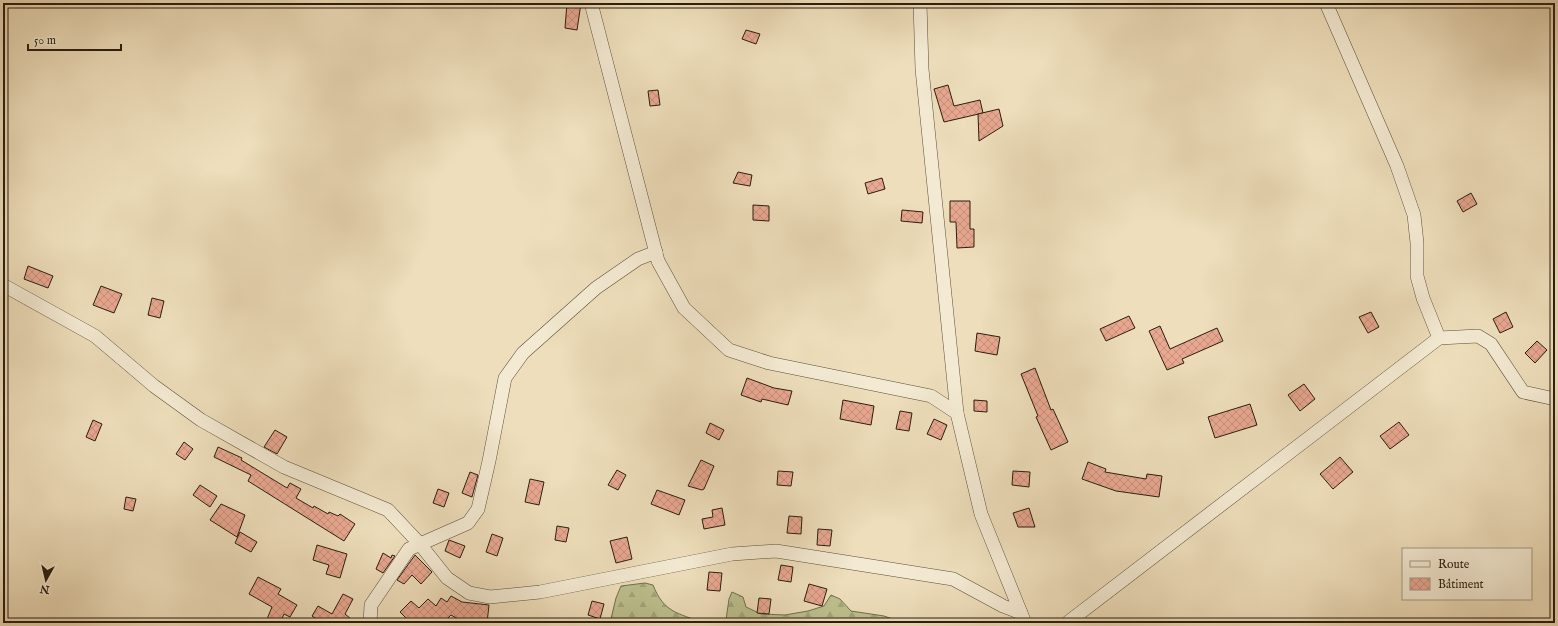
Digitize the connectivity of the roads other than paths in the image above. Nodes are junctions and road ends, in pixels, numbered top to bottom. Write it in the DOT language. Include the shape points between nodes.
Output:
graph roads {
  1 [pos="591,3"];
  2 [pos="920,3"];
  3 [pos="1326,3"];
  4 [pos="656,252"];
  5 [pos="3,285"];
  6 [pos="1439,338"];
  7 [pos="1555,399"];
  8 [pos="957,413"];
  9 [pos="419,543"];
  10 [pos="1023,618"];
  11 [pos="370,623"];
  12 [pos="1067,623"];
  1 -- 4 [label="street"];
  2 -- 8 [label="street" via="922,69"];
  3 -- 6 [label="street" via="1397,166 1414,214 1417,276"];
  4 -- 8 [label="street" via="658,261 684,308 729,350 769,363 931,396"];
  4 -- 9 [label="street" via="638,259 596,288 523,353 505,378 478,509 468,523"];
  5 -- 9 [label="street" via="95,336 154,386 201,420 284,467 388,510"];
  6 -- 7 [label="street" via="1478,336 1491,344 1523,392"];
  6 -- 12 [label="street"];
  8 -- 10 [label="street" via="982,514"];
  9 -- 10 [label="street" via="447,578 469,593 490,597 540,592 732,554 776,551 953,579"];
  9 -- 11 [label="street" via="409,549 371,605"];
}
